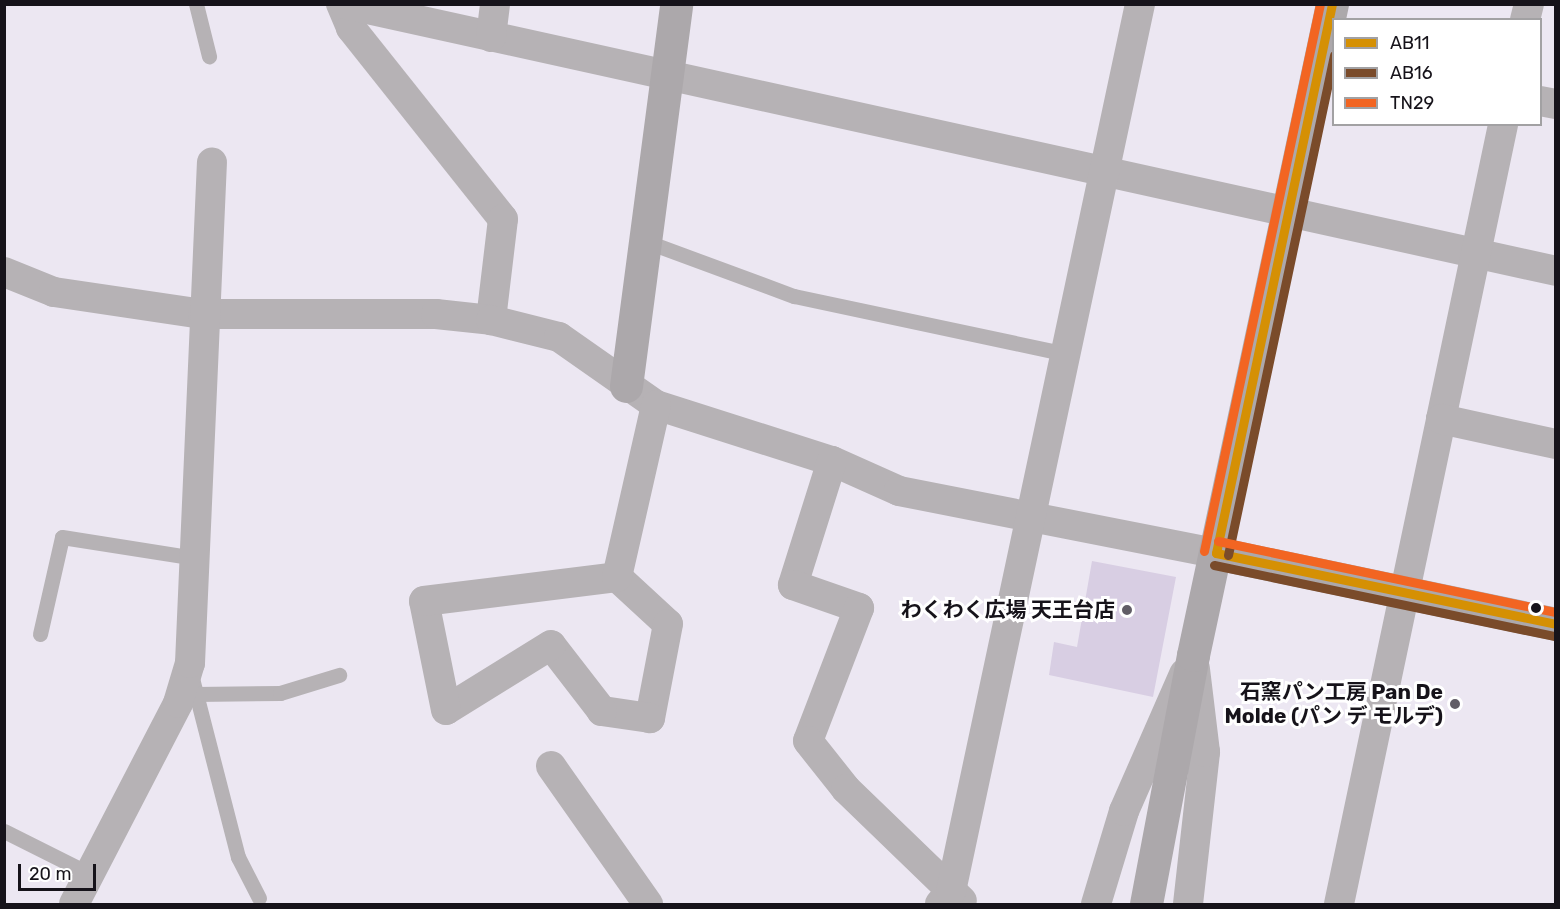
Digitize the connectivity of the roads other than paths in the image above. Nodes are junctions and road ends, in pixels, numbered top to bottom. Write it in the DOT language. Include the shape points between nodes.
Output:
graph roads {
  1 [pos="196,4"];
  2 [pos="343,4"];
  3 [pos="495,4"];
  4 [pos="676,4"];
  5 [pos="1140,4"];
  6 [pos="1332,4"];
  7 [pos="491,37"];
  8 [pos="209,56"];
  9 [pos="667,76"];
  10 [pos="1503,126"];
  11 [pos="212,162"];
  12 [pos="1105,171"];
  13 [pos="1289,212"];
  14 [pos="645,241"];
  15 [pos="1476,253"];
  16 [pos="1556,271"];
  17 [pos="4,272"];
  18 [pos="203,314"];
  19 [pos="491,320"];
  20 [pos="1066,354"];
  21 [pos="626,386"];
  22 [pos="656,405"];
  23 [pos="1441,419"];
  24 [pos="1556,444"];
  25 [pos="832,461"];
  26 [pos="1032,518"];
  27 [pos="1216,553"];
  28 [pos="194,558"];
  29 [pos="617,577"];
  30 [pos="1406,591"];
  31 [pos="1556,624"];
  32 [pos="40,634"];
  33 [pos="1193,655"];
  34 [pos="190,663"];
  35 [pos="339,675"];
  36 [pos="195,694"];
  37 [pos="551,766"];
  38 [pos="4,831"];
  39 [pos="90,874"];
  40 [pos="259,898"];
  41 [pos="952,900"];
  42 [pos="74,904"];
  43 [pos="648,904"];
  44 [pos="1096,904"];
  45 [pos="1146,904"];
  46 [pos="1188,904"];
  47 [pos="1339,904"];
  1 -- 8 [label="lane"];
  2 -- 7 [label="street"];
  2 -- 19 [label="street" via="351,28 503,219"];
  3 -- 7 [label="street"];
  4 -- 9 [label="street"];
  5 -- 12 [label="street"];
  6 -- 13 [label="street"];
  7 -- 9 [label="street"];
  9 -- 12 [label="street"];
  9 -- 14 [label="street"];
  10 -- 15 [label="street"];
  11 -- 18 [label="street"];
  12 -- 13 [label="street"];
  12 -- 20 [label="street"];
  13 -- 15 [label="street"];
  13 -- 27 [label="street"];
  14 -- 20 [label="lane" via="794,296"];
  14 -- 21 [label="street"];
  15 -- 16 [label="street"];
  15 -- 23 [label="street"];
  17 -- 18 [label="street" via="54,292"];
  18 -- 19 [label="street" via="436,314"];
  18 -- 28 [label="street"];
  19 -- 21 [label="street" via="559,337"];
  20 -- 26 [label="street"];
  21 -- 22 [label="street"];
  22 -- 25 [label="street"];
  22 -- 29 [label="street"];
  23 -- 24 [label="street"];
  23 -- 30 [label="street"];
  25 -- 26 [label="street" via="899,490"];
  25 -- 41 [label="street" via="793,585 859,608 808,741 846,789"];
  26 -- 27 [label="street"];
  26 -- 41 [label="street"];
  27 -- 30 [label="street"];
  27 -- 33 [label="street"];
  28 -- 32 [label="lane" via="62,537"];
  28 -- 34 [label="street"];
  29 -- 29 [label="street" via="668,624 650,718 602,711 550,645 446,710 424,601"];
  30 -- 31 [label="street"];
  30 -- 47 [label="street"];
  33 -- 44 [label="street" via="1151,739"];
  33 -- 45 [label="street"];
  33 -- 46 [label="street" via="1205,752"];
  34 -- 36 [label="lane"];
  34 -- 39 [label="street" via="178,703"];
  35 -- 36 [label="lane" via="280,693"];
  36 -- 40 [label="lane" via="238,857"];
  37 -- 43 [label="street"];
  38 -- 39 [label="lane"];
  39 -- 42 [label="street"];
}
